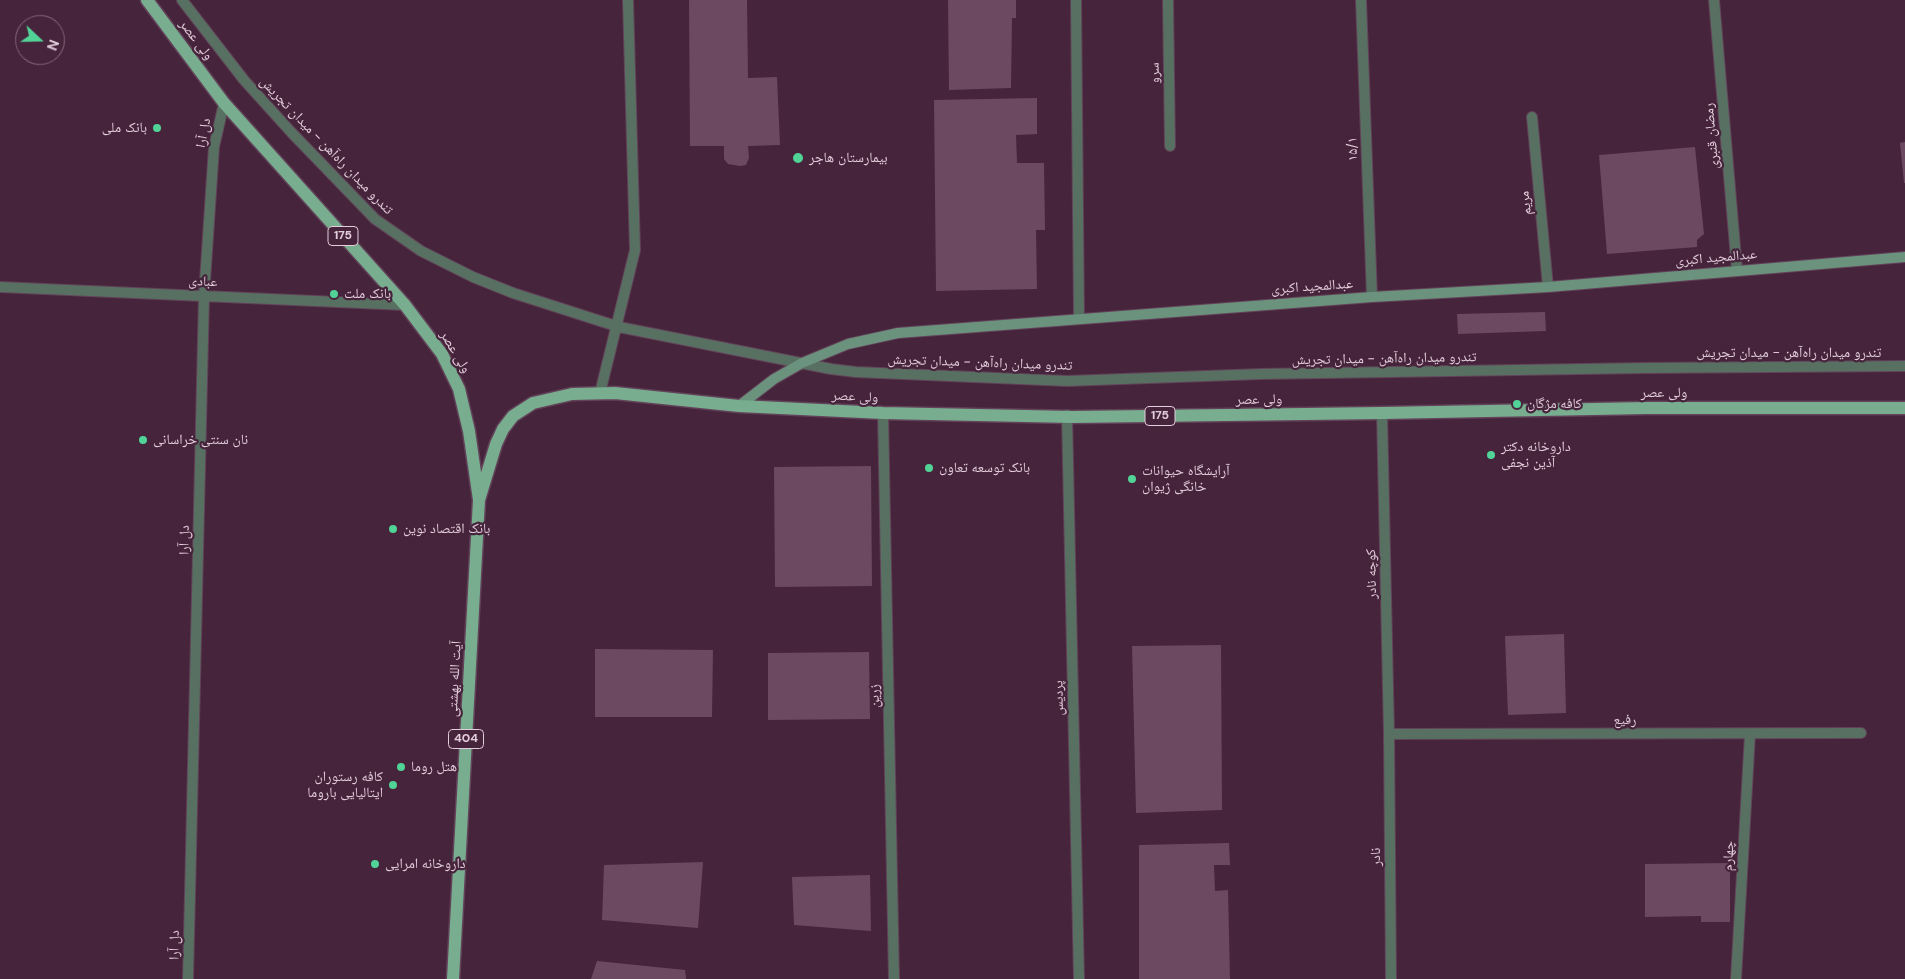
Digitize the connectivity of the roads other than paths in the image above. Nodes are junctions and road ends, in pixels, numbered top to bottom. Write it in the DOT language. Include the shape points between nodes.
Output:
graph roads {
  1 [pos="147,0"];
  2 [pos="182,0"];
  3 [pos="628,0"];
  4 [pos="1076,0"];
  5 [pos="1168,0"];
  6 [pos="1361,0"];
  7 [pos="1714,0"];
  8 [pos="224,103"];
  9 [pos="1532,117"];
  10 [pos="1170,146"];
  11 [pos="1905,257"];
  12 [pos="1737,270"];
  13 [pos="0,287"];
  14 [pos="1548,287"];
  15 [pos="204,296"];
  16 [pos="1372,297"];
  17 [pos="404,305"];
  18 [pos="1079,318"];
  19 [pos="802,363"];
  20 [pos="1905,366"];
  21 [pos="600,394"];
  22 [pos="739,406"];
  23 [pos="1905,408"];
  24 [pos="883,413"];
  25 [pos="1382,413"];
  26 [pos="1067,416"];
  27 [pos="479,500"];
  28 [pos="1861,733"];
  29 [pos="1389,734"];
  30 [pos="1750,734"];
  31 [pos="188,979"];
  32 [pos="453,979"];
  33 [pos="894,979"];
  34 [pos="1079,979"];
  35 [pos="1391,979"];
  36 [pos="1736,979"];
  1 -- 8 [label="main road, ولی عصر / 175"];
  2 -- 19 [label="street, تندرو میدان راه‌آهن - میدان تجریش" via="244,80 291,132 375,219 421,250 513,293 619,327"];
  3 -- 21 [label="street" via="635,250"];
  4 -- 18 [label="street"];
  5 -- 10 [label="street, سرو"];
  6 -- 16 [label="street, ۱۵/۱"];
  7 -- 12 [label="street, رمضان قنبری"];
  8 -- 15 [label="street, دل آرا" via="214,147"];
  8 -- 17 [label="main road, ولی عصر / 175"];
  9 -- 14 [label="street, مریم"];
  11 -- 12 [label="street, عبدالمجید اکبری"];
  12 -- 14 [label="street, عبدالمجید اکبری"];
  13 -- 15 [label="street, عبادی"];
  14 -- 16 [label="street, عبدالمجید اکبری"];
  15 -- 17 [label="street, عبادی"];
  15 -- 31 [label="street, دل آرا"];
  16 -- 18 [label="street, عبدالمجید اکبری"];
  17 -- 27 [label="main road, ولی عصر / 175" via="442,354 459,389"];
  18 -- 19 [label="street, عبدالمجید اکبری" via="898,333 848,344"];
  19 -- 20 [label="street, تندرو میدان راه‌آهن - میدان تجریش" via="856,372 1067,381 1261,374"];
  19 -- 22 [label="street, عبدالمجید اکبری" via="774,379"];
  21 -- 22 [label="main road, ولی عصر / 175"];
  21 -- 27 [label="main road, ولی عصر / 175" via="556,397 533,404 513,416 496,444"];
  22 -- 24 [label="main road, ولی عصر / 175"];
  23 -- 25 [label="main road, ولی عصر / 175"];
  24 -- 26 [label="main road, ولی عصر / 175"];
  24 -- 33 [label="street, زرین"];
  25 -- 26 [label="main road, ولی عصر / 175"];
  25 -- 29 [label="street, کوچه نادر"];
  26 -- 34 [label="street, پردیس"];
  27 -- 32 [label="main road, آیت الله بهشتی / 404"];
  28 -- 30 [label="street, رفیع"];
  29 -- 30 [label="street, رفیع"];
  29 -- 35 [label="street, نادر"];
  30 -- 36 [label="street, چهارم"];
}
